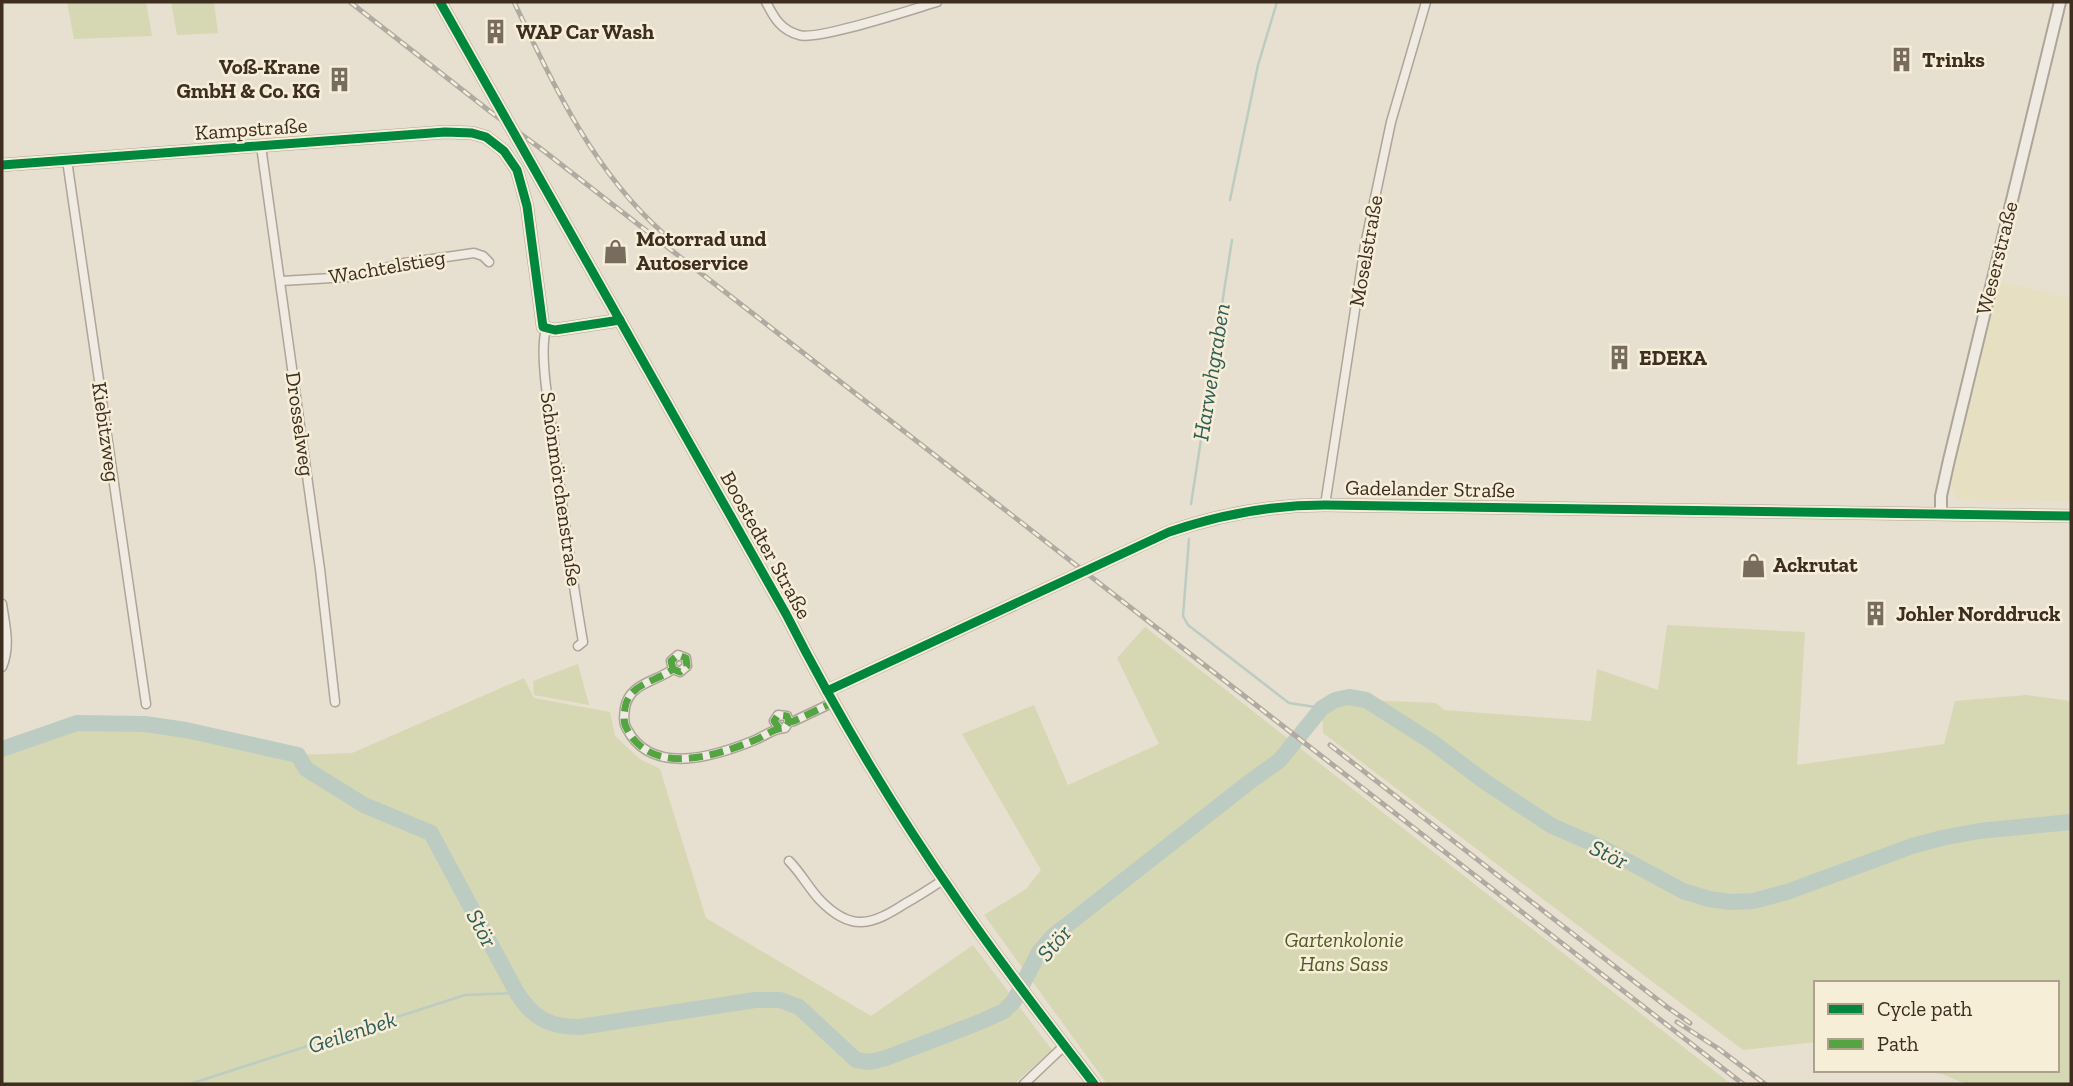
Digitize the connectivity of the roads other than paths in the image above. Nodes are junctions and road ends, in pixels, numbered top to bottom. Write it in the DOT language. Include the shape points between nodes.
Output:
graph roads {
  1 [pos="440,2"];
  2 [pos="766,2"];
  3 [pos="937,2"];
  4 [pos="1426,2"];
  5 [pos="2060,2"];
  6 [pos="261,146"];
  7 [pos="499,146"];
  8 [pos="67,160"];
  9 [pos="2,165"];
  10 [pos="489,262"];
  11 [pos="281,281"];
  12 [pos="620,320"];
  13 [pos="546,329"];
  14 [pos="1325,505"];
  15 [pos="1941,514"];
  16 [pos="2071,516"];
  17 [pos="2,604"];
  18 [pos="578,646"];
  19 [pos="2,667"];
  20 [pos="673,669"];
  21 [pos="827,691"];
  22 [pos="335,702"];
  23 [pos="834,702"];
  24 [pos="146,704"];
  25 [pos="789,861"];
  26 [pos="943,880"];
  27 [pos="1065,1045"];
  28 [pos="1024,1084"];
  29 [pos="1094,1084"];
  1 -- 12 [label="street, Boostedter Straße"];
  2 -- 3 [label="street" via="779,25 803,37"];
  4 -- 14 [label="street, Moselstraße" via="1391,122 1373,207"];
  5 -- 15 [label="street, Weserstraße" via="1949,460"];
  6 -- 7 [label="street, Kampstraße" via="462,132 480,134"];
  6 -- 8 [label="street, Kampstraße"];
  6 -- 11 [label="street, Drosselweg"];
  7 -- 13 [label="street, Schönmörchenstraße" via="513,162 523,188"];
  8 -- 9 [label="street, Kampstraße"];
  8 -- 24 [label="street, Kiebitzweg"];
  10 -- 11 [label="street, Wachtelstieg" via="474,253 349,276"];
  11 -- 22 [label="street, Drosselweg"];
  12 -- 13 [label="street"];
  12 -- 21 [label="street, Boostedter Straße"];
  13 -- 18 [label="street, Schönmörchenstraße" via="550,410 583,642"];
  14 -- 15 [label="street, Gadelander Straße"];
  14 -- 21 [label="street, Gadelander Straße" via="1246,510 1169,532"];
  15 -- 16 [label="street, Gadelander Straße"];
  17 -- 19 [label="street" via="7,650"];
  20 -- 23 [label="street" via="638,687 625,705 624,724 633,739 654,754 677,760 740,746"];
  21 -- 23 [label="street, Boostedter Straße"];
  23 -- 26 [label="street, Boostedter Straße"];
  25 -- 26 [label="street" via="822,902 838,915 861,922 884,917"];
  26 -- 27 [label="street, Boostedter Straße"];
  27 -- 28 [label="street"];
  27 -- 29 [label="street, Boostedter Straße"];
}
